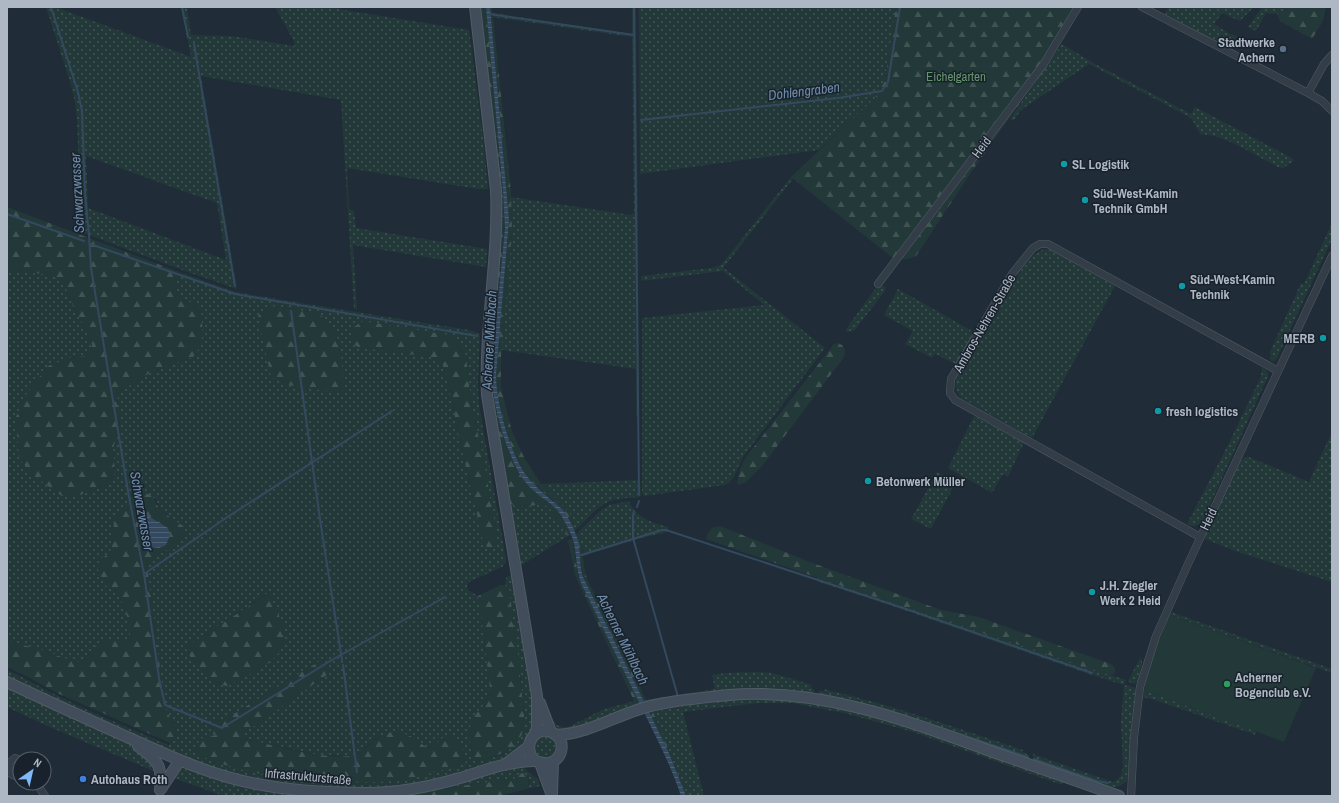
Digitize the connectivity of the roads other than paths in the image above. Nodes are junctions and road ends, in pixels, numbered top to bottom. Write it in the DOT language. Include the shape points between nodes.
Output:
graph roads {
  1 [pos="474,7"];
  2 [pos="1078,7"];
  3 [pos="1142,7"];
  4 [pos="1332,55"];
  5 [pos="1308,93"];
  6 [pos="1332,111"];
  7 [pos="1332,256"];
  8 [pos="878,284"];
  9 [pos="1278,371"];
  10 [pos="1200,536"];
  11 [pos="7,682"];
  12 [pos="537,696"];
  13 [pos="585,730"];
  14 [pos="554,733"];
  15 [pos="535,734"];
  16 [pos="129,738"];
  17 [pos="528,747"];
  18 [pos="562,749"];
  19 [pos="175,758"];
  20 [pos="12,760"];
  21 [pos="537,762"];
  22 [pos="553,762"];
  23 [pos="505,764"];
  24 [pos="161,772"];
  25 [pos="12,774"];
  26 [pos="159,793"];
  27 [pos="552,796"];
  28 [pos="1119,796"];
  29 [pos="1131,796"];
  1 -- 12 [label="street" via="497,213 487,395"];
  2 -- 8 [label="street, Heid" via="1043,65"];
  3 -- 5 [label="street"];
  4 -- 5 [label="street"];
  5 -- 6 [label="street"];
  7 -- 9 [label="street, Heid"];
  9 -- 10 [label="street, Heid"];
  9 -- 10 [label="street, Ambros-Nehren-Straße" via="1048,244 1040,244 1032,248 1012,274 951,379 950,393 955,400"];
  10 -- 29 [label="street, Heid" via="1156,636 1140,687"];
  11 -- 16 [label="street, Infrastrukturstraße"];
  12 -- 14 [label="street"];
  12 -- 15 [label="street"];
  13 -- 14 [label="street"];
  13 -- 18 [label="street"];
  13 -- 28 [label="street" via="653,706 731,695 790,696 836,702 869,710"];
  14 -- 15 [label="street" via="542,731"];
  14 -- 18 [label="street"];
  15 -- 17 [label="street"];
  16 -- 19 [label="street, Infrastrukturstraße"];
  16 -- 24 [label="street" via="155,760"];
  17 -- 21 [label="street"];
  17 -- 23 [label="street"];
  18 -- 22 [label="street"];
  19 -- 23 [label="street, Infrastrukturstraße" via="256,784 298,791 347,793 403,791"];
  19 -- 24 [label="street"];
  19 -- 26 [label="street"];
  20 -- 25 [label="street" via="8,769"];
  21 -- 22 [label="street"];
  21 -- 23 [label="street"];
  21 -- 27 [label="street"];
  22 -- 27 [label="street"];
  24 -- 26 [label="street"];
}
